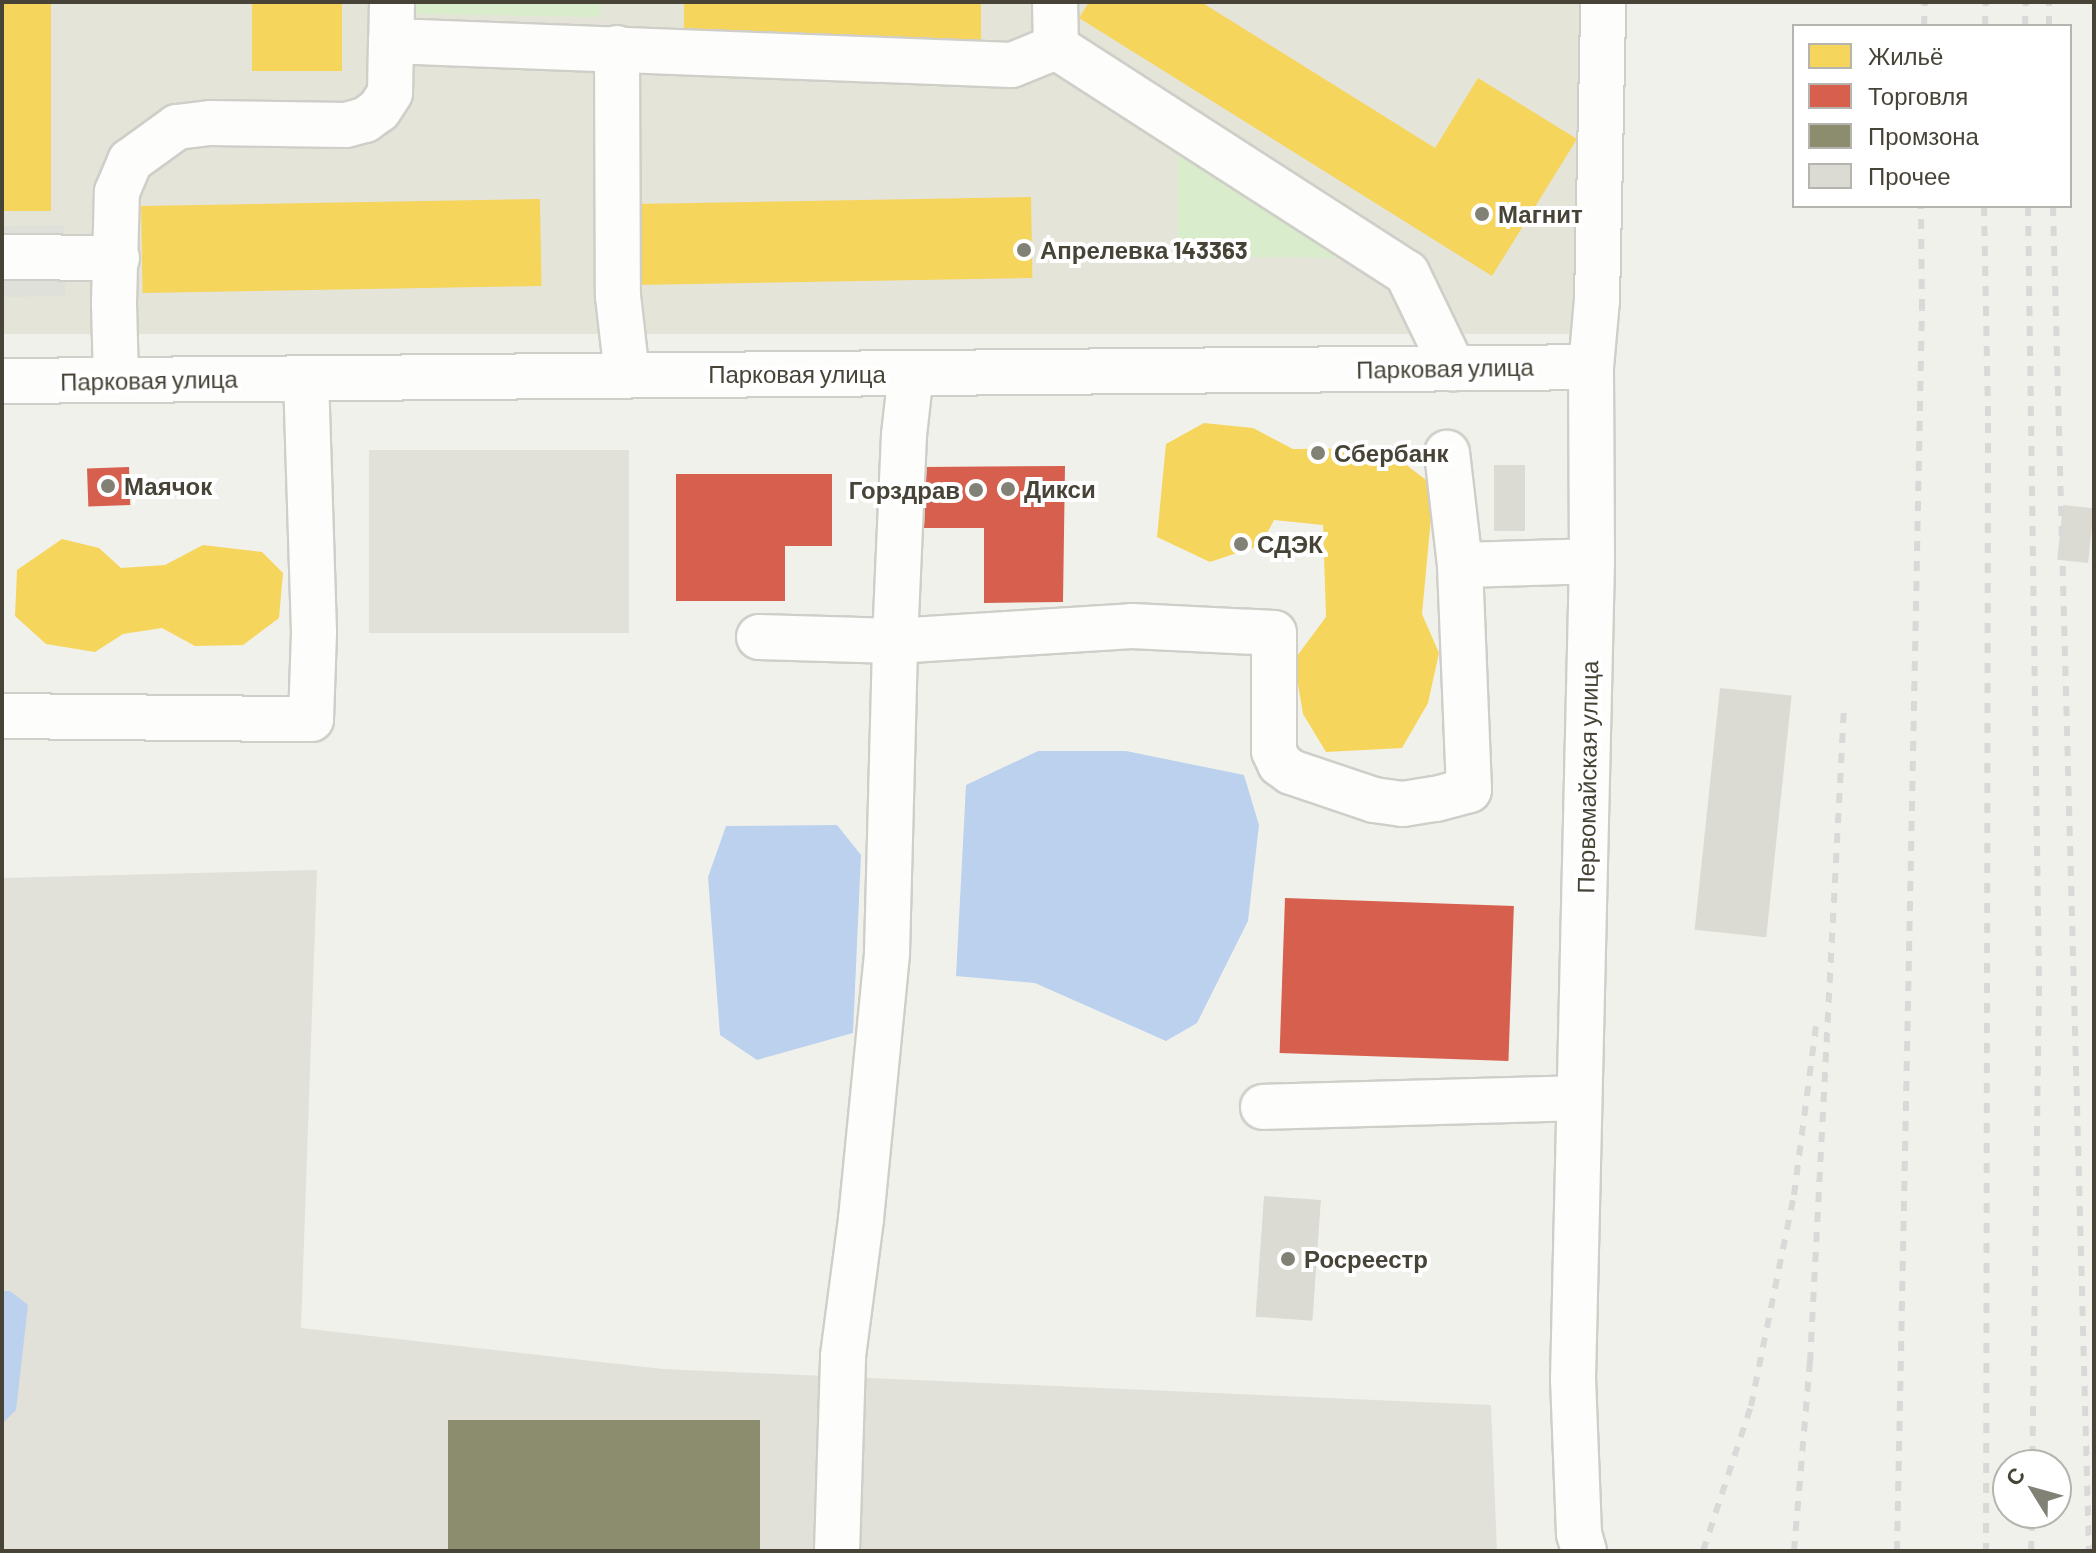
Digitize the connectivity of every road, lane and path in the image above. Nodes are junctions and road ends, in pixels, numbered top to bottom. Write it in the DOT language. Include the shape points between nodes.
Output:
graph roads {
  1 [pos="1055,2"];
  2 [pos="1603,2"];
  3 [pos="392,22"];
  4 [pos="1056,47"];
  5 [pos="617,48"];
  6 [pos="2,257"];
  7 [pos="117,258"];
  8 [pos="1591,367"];
  9 [pos="1453,368"];
  10 [pos="911,373"];
  11 [pos="627,375"];
  12 [pos="306,378"];
  13 [pos="116,380"];
  14 [pos="2,381"];
  15 [pos="1447,453"];
  16 [pos="1592,561"];
  17 [pos="1460,565"];
  18 [pos="759,637"];
  19 [pos="895,641"];
  20 [pos="2,716"];
  21 [pos="1579,1098"];
  22 [pos="1263,1107"];
  23 [pos="837,1551"];
  24 [pos="1584,1551"];
  1 -- 4 [label="street"];
  2 -- 8 [label="street, Первомайская улица"];
  3 -- 5 [label="street"];
  3 -- 7 [label="street" via="390,93 365,120 346,125 177,127 146,147 130,161 117,192"];
  4 -- 5 [label="street" via="1012,65"];
  4 -- 9 [label="street" via="1407,273"];
  5 -- 11 [label="street" via="618,296"];
  6 -- 7 [label="street"];
  7 -- 13 [label="street"];
  8 -- 9 [label="street, Парковая улица"];
  8 -- 16 [label="street, Первомайская улица"];
  9 -- 10 [label="street, Парковая улица"];
  10 -- 11 [label="street, Парковая улица"];
  10 -- 19 [label="street"];
  11 -- 12 [label="street, Парковая улица"];
  12 -- 13 [label="street, Парковая улица"];
  12 -- 20 [label="street" via="311,719"];
  13 -- 14 [label="street, Парковая улица"];
  15 -- 17 [label="street"];
  16 -- 17 [label="street"];
  16 -- 21 [label="street, Первомайская улица"];
  17 -- 19 [label="street" via="1469,790 1403,804 1374,800 1280,764 1274,751 1274,633 1132,626"];
  18 -- 19 [label="street"];
  19 -- 23 [label="street" via="887,952 842,1377"];
  21 -- 22 [label="street"];
  21 -- 24 [label="street, Первомайская улица" via="1573,1380"];
}
